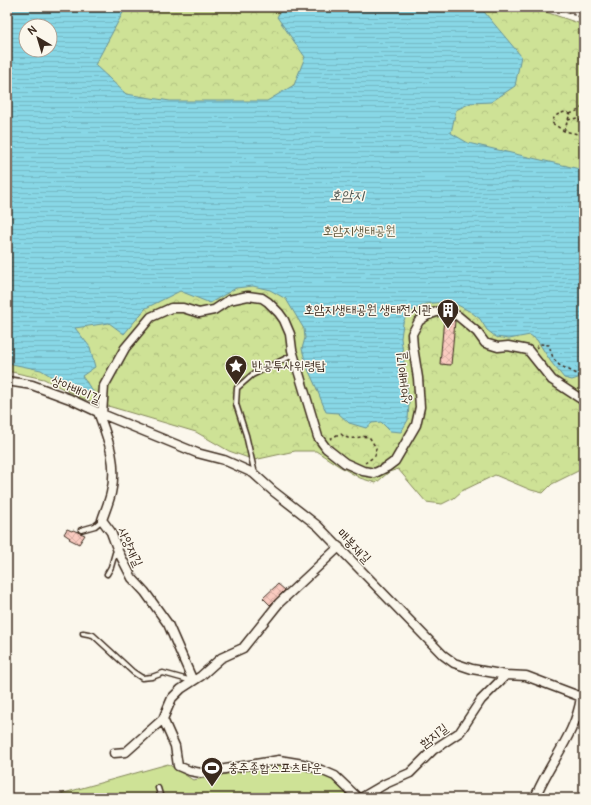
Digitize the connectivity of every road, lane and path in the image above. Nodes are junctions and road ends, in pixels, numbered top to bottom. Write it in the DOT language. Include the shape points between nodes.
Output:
graph roads {
  1 [pos="232,7"];
  2 [pos="244,7"];
  3 [pos="549,7"];
  4 [pos="584,18"];
  5 [pos="584,106"];
  6 [pos="570,114"];
  7 [pos="568,120"];
  8 [pos="584,121"];
  9 [pos="564,132"];
  10 [pos="584,134"];
  11 [pos="535,349"];
  12 [pos="293,355"];
  13 [pos="7,381"];
  14 [pos="584,387"];
  15 [pos="584,401"];
  16 [pos="100,413"];
  17 [pos="325,443"];
  18 [pos="362,463"];
  19 [pos="255,474"];
  20 [pos="102,520"];
  21 [pos="81,530"];
  22 [pos="339,547"];
  23 [pos="118,551"];
  24 [pos="107,574"];
  25 [pos="83,633"];
  26 [pos="506,675"];
  27 [pos="193,681"];
  28 [pos="582,697"];
  29 [pos="579,710"];
  30 [pos="163,719"];
  31 [pos="584,721"];
  32 [pos="114,753"];
  33 [pos="158,788"];
  34 [pos="161,798"];
  35 [pos="358,798"];
  36 [pos="361,798"];
  37 [pos="535,798"];
  1 -- 2 [label="path" via="237,10"];
  3 -- 4 [label="path"];
  5 -- 6 [label="path"];
  6 -- 7 [label="path"];
  6 -- 9 [label="path" via="559,113 552,123"];
  7 -- 8 [label="path" via="577,118"];
  7 -- 9 [label="path"];
  9 -- 10 [label="path"];
  11 -- 14 [label="path" via="540,344 549,345 553,358 559,365 579,375"];
  12 -- 15 [label="street, 상아배이길" via="321,442 345,463 375,473 395,461 416,425 420,407 412,334 419,321 442,310 458,316 485,342 498,347 528,350 552,380"];
  12 -- 16 [label="street, 상아배이길" via="290,334 284,320 262,298 248,296 229,300 214,310 199,313 183,308 171,308 151,317 125,348 104,386"];
  12 -- 19 [label="lane" via="252,375 237,388 236,404"];
  13 -- 16 [label="street, 상아배이길" via="32,385"];
  16 -- 19 [label="street, 매봉재길"];
  16 -- 20 [label="street, 사양재길" via="111,447 114,469 111,492"];
  17 -- 18 [label="path" via="341,434 352,439 363,436 370,438 376,448 375,456"];
  19 -- 22 [label="street, 매봉재길" via="318,526"];
  20 -- 21 [label="lane" via="95,526"];
  20 -- 23 [label="street, 사양재길" via="111,532"];
  22 -- 26 [label="street, 매봉재길" via="443,655 454,663 472,669"];
  22 -- 27 [label="street" via="279,603 243,648 221,658"];
  23 -- 24 [label="lane"];
  23 -- 27 [label="street, 사양재길" via="132,578 168,624"];
  25 -- 27 [label="lane" via="93,635 142,678 163,673"];
  26 -- 28 [label="street, 매봉재길" via="526,676"];
  26 -- 36 [label="street, 함지길" via="481,700 460,732 433,750 410,772"];
  27 -- 30 [label="street" via="172,698"];
  28 -- 29 [label="street, 매봉재길"];
  29 -- 31 [label="street"];
  29 -- 37 [label="street, 매봉재길" via="564,745"];
  30 -- 32 [label="street" via="126,752"];
  30 -- 35 [label="street" via="175,746 178,766 190,771 201,773 279,760 302,764 335,776"];
  33 -- 34 [label="lane"];
}
